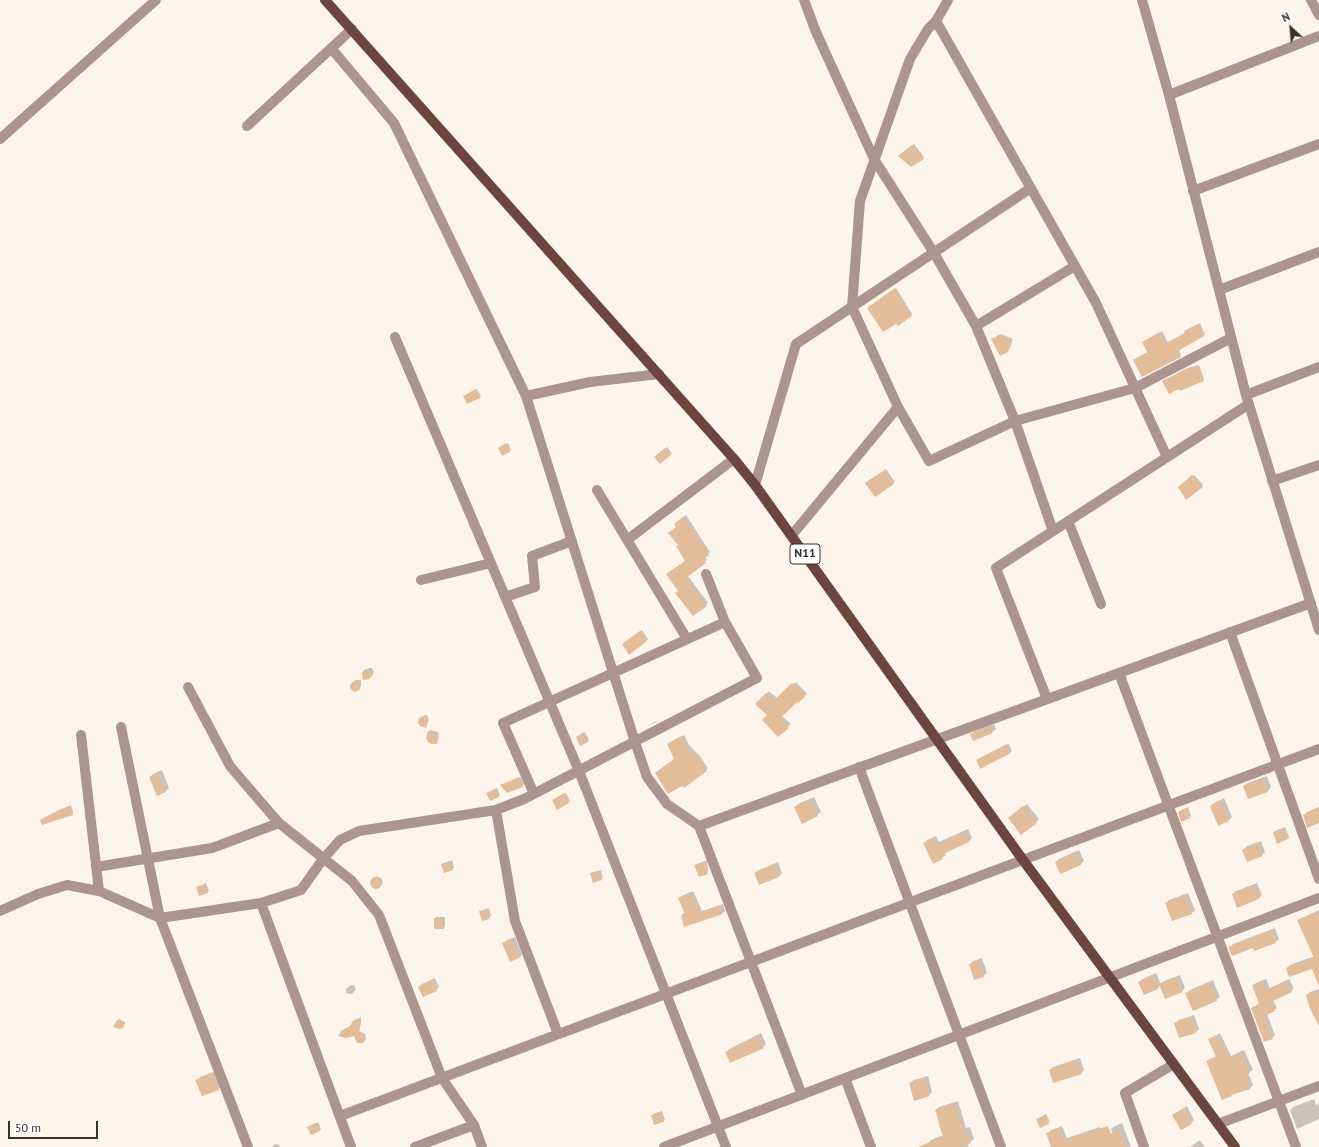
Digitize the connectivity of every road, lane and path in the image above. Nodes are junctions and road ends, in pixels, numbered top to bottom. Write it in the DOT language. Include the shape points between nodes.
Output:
graph roads {
  1 [pos="156,0"];
  2 [pos="325,0"];
  3 [pos="804,0"];
  4 [pos="948,0"];
  5 [pos="1142,0"];
  6 [pos="1310,0"];
  7 [pos="1319,15"];
  8 [pos="936,21"];
  9 [pos="352,29"];
  10 [pos="1319,36"];
  11 [pos="331,48"];
  12 [pos="1168,95"];
  13 [pos="247,126"];
  14 [pos="0,139"];
  15 [pos="1319,144"];
  16 [pos="874,159"];
  17 [pos="1031,188"];
  18 [pos="1193,191"];
  19 [pos="1319,252"];
  20 [pos="934,253"];
  21 [pos="1075,266"];
  22 [pos="1219,290"];
  23 [pos="852,307"];
  24 [pos="976,326"];
  25 [pos="395,336"];
  26 [pos="1231,338"];
  27 [pos="1319,367"];
  28 [pos="659,374"];
  29 [pos="1135,388"];
  30 [pos="526,396"];
  31 [pos="1247,400"];
  32 [pos="898,407"];
  33 [pos="1015,421"];
  34 [pos="1168,457"];
  35 [pos="734,459"];
  36 [pos="1319,465"];
  37 [pos="1272,481"];
  38 [pos="755,485"];
  39 [pos="597,490"];
  40 [pos="1068,521"];
  41 [pos="1053,531"];
  42 [pos="792,535"];
  43 [pos="627,540"];
  44 [pos="572,541"];
  45 [pos="491,564"];
  46 [pos="706,574"];
  47 [pos="421,580"];
  48 [pos="505,597"];
  49 [pos="1310,603"];
  50 [pos="1101,604"];
  51 [pos="725,622"];
  52 [pos="1319,630"];
  53 [pos="1230,632"];
  54 [pos="687,639"];
  55 [pos="613,673"];
  56 [pos="1119,673"];
  57 [pos="188,687"];
  58 [pos="1047,699"];
  59 [pos="550,702"];
  60 [pos="121,727"];
  61 [pos="81,735"];
  62 [pos="937,739"];
  63 [pos="634,742"];
  64 [pos="1319,749"];
  65 [pos="1278,765"];
  66 [pos="859,768"];
  67 [pos="579,771"];
  68 [pos="534,794"];
  69 [pos="1168,806"];
  70 [pos="496,810"];
  71 [pos="279,823"];
  72 [pos="699,826"];
  73 [pos="148,858"];
  74 [pos="323,859"];
  75 [pos="1023,860"];
  76 [pos="96,867"];
  77 [pos="1319,879"];
  78 [pos="99,891"];
  79 [pos="1319,898"];
  80 [pos="910,902"];
  81 [pos="261,903"];
  82 [pos="0,911"];
  83 [pos="160,918"];
  84 [pos="1217,937"];
  85 [pos="751,962"];
  86 [pos="1110,978"];
  87 [pos="666,994"];
  88 [pos="558,1034"];
  89 [pos="959,1035"];
  90 [pos="1174,1064"];
  91 [pos="442,1078"];
  92 [pos="845,1078"];
  93 [pos="1319,1086"];
  94 [pos="802,1094"];
  95 [pos="1279,1101"];
  96 [pos="340,1116"];
  97 [pos="1218,1124"];
  98 [pos="474,1125"];
  99 [pos="718,1127"];
  100 [pos="248,1147"];
  101 [pos="351,1147"];
  102 [pos="415,1147"];
  103 [pos="482,1147"];
  104 [pos="664,1147"];
  105 [pos="726,1147"];
  106 [pos="872,1147"];
  107 [pos="1001,1147"];
  108 [pos="1144,1147"];
  109 [pos="1235,1147"];
  110 [pos="1296,1147"];
  1 -- 14 [label="street"];
  2 -- 9 [label="main road, N11"];
  3 -- 16 [label="street"];
  4 -- 8 [label="street"];
  5 -- 12 [label="street"];
  6 -- 7 [label="street"];
  8 -- 16 [label="street" via="928,29 910,59"];
  8 -- 17 [label="street"];
  9 -- 11 [label="street"];
  9 -- 28 [label="main road, N11"];
  10 -- 12 [label="street"];
  11 -- 13 [label="street"];
  11 -- 30 [label="street" via="394,123"];
  12 -- 18 [label="street"];
  15 -- 18 [label="street"];
  16 -- 20 [label="street"];
  16 -- 23 [label="street" via="860,201"];
  17 -- 20 [label="street"];
  17 -- 21 [label="street"];
  18 -- 22 [label="street"];
  19 -- 22 [label="street"];
  20 -- 23 [label="street"];
  20 -- 24 [label="street"];
  21 -- 24 [label="street"];
  21 -- 29 [label="street" via="1096,303"];
  22 -- 26 [label="street"];
  23 -- 32 [label="street"];
  23 -- 38 [label="street" via="796,344"];
  24 -- 33 [label="street"];
  25 -- 45 [label="street"];
  26 -- 29 [label="street"];
  26 -- 31 [label="street"];
  27 -- 31 [label="street"];
  28 -- 30 [label="street" via="590,382"];
  28 -- 35 [label="main road, N11"];
  29 -- 33 [label="street"];
  29 -- 34 [label="street"];
  30 -- 44 [label="street"];
  31 -- 34 [label="street"];
  31 -- 37 [label="street"];
  32 -- 33 [label="street" via="928,461"];
  32 -- 42 [label="street"];
  33 -- 41 [label="street"];
  34 -- 40 [label="street"];
  35 -- 38 [label="main road, N11"];
  35 -- 43 [label="street"];
  36 -- 37 [label="street"];
  37 -- 49 [label="street"];
  38 -- 42 [label="main road, N11"];
  39 -- 43 [label="street"];
  40 -- 41 [label="street"];
  40 -- 50 [label="street"];
  41 -- 58 [label="street" via="996,568"];
  42 -- 62 [label="main road, N11"];
  43 -- 54 [label="street"];
  44 -- 48 [label="street" via="532,556 535,588"];
  44 -- 55 [label="street"];
  45 -- 47 [label="street"];
  45 -- 48 [label="street"];
  46 -- 51 [label="street"];
  48 -- 59 [label="street"];
  49 -- 52 [label="street"];
  49 -- 53 [label="street"];
  51 -- 54 [label="street"];
  51 -- 63 [label="street" via="757,678"];
  53 -- 56 [label="street"];
  53 -- 65 [label="street"];
  54 -- 55 [label="street"];
  55 -- 59 [label="street"];
  55 -- 63 [label="street"];
  56 -- 58 [label="street"];
  56 -- 69 [label="street"];
  57 -- 71 [label="street" via="230,766"];
  58 -- 62 [label="street"];
  59 -- 67 [label="street"];
  59 -- 68 [label="street" via="503,723"];
  60 -- 73 [label="street"];
  61 -- 76 [label="street"];
  62 -- 66 [label="street"];
  62 -- 75 [label="main road, N11"];
  63 -- 67 [label="street"];
  63 -- 72 [label="street" via="647,777 667,804"];
  64 -- 65 [label="street"];
  65 -- 69 [label="street"];
  65 -- 77 [label="street"];
  66 -- 72 [label="street"];
  66 -- 80 [label="street"];
  67 -- 68 [label="street"];
  67 -- 87 [label="street"];
  68 -- 70 [label="street"];
  69 -- 75 [label="street"];
  69 -- 84 [label="street"];
  70 -- 74 [label="street" via="359,831 340,840"];
  70 -- 88 [label="street" via="515,921"];
  71 -- 73 [label="street" via="212,848"];
  71 -- 74 [label="street"];
  72 -- 85 [label="street"];
  73 -- 76 [label="street"];
  73 -- 83 [label="street"];
  74 -- 81 [label="street" via="301,890"];
  74 -- 91 [label="street" via="352,881 380,915"];
  75 -- 80 [label="street"];
  75 -- 86 [label="main road, N11"];
  76 -- 78 [label="street"];
  78 -- 82 [label="street" via="66,885"];
  78 -- 83 [label="street"];
  79 -- 84 [label="street"];
  80 -- 85 [label="street"];
  80 -- 89 [label="street"];
  81 -- 83 [label="street"];
  81 -- 96 [label="street"];
  83 -- 100 [label="street"];
  84 -- 86 [label="street"];
  84 -- 95 [label="street"];
  85 -- 87 [label="street"];
  85 -- 94 [label="street"];
  86 -- 89 [label="street"];
  86 -- 90 [label="main road, N11"];
  87 -- 88 [label="street"];
  87 -- 99 [label="street"];
  88 -- 91 [label="street"];
  89 -- 92 [label="street"];
  89 -- 107 [label="street"];
  90 -- 97 [label="main road, N11"];
  90 -- 108 [label="street" via="1125,1093"];
  91 -- 96 [label="street"];
  91 -- 98 [label="street"];
  92 -- 94 [label="street"];
  92 -- 106 [label="street"];
  93 -- 95 [label="street"];
  94 -- 99 [label="street"];
  95 -- 97 [label="street"];
  95 -- 110 [label="street"];
  96 -- 101 [label="street"];
  97 -- 109 [label="main road, N11"];
  98 -- 102 [label="street"];
  98 -- 103 [label="street"];
  99 -- 104 [label="street"];
  99 -- 105 [label="street"];
}
